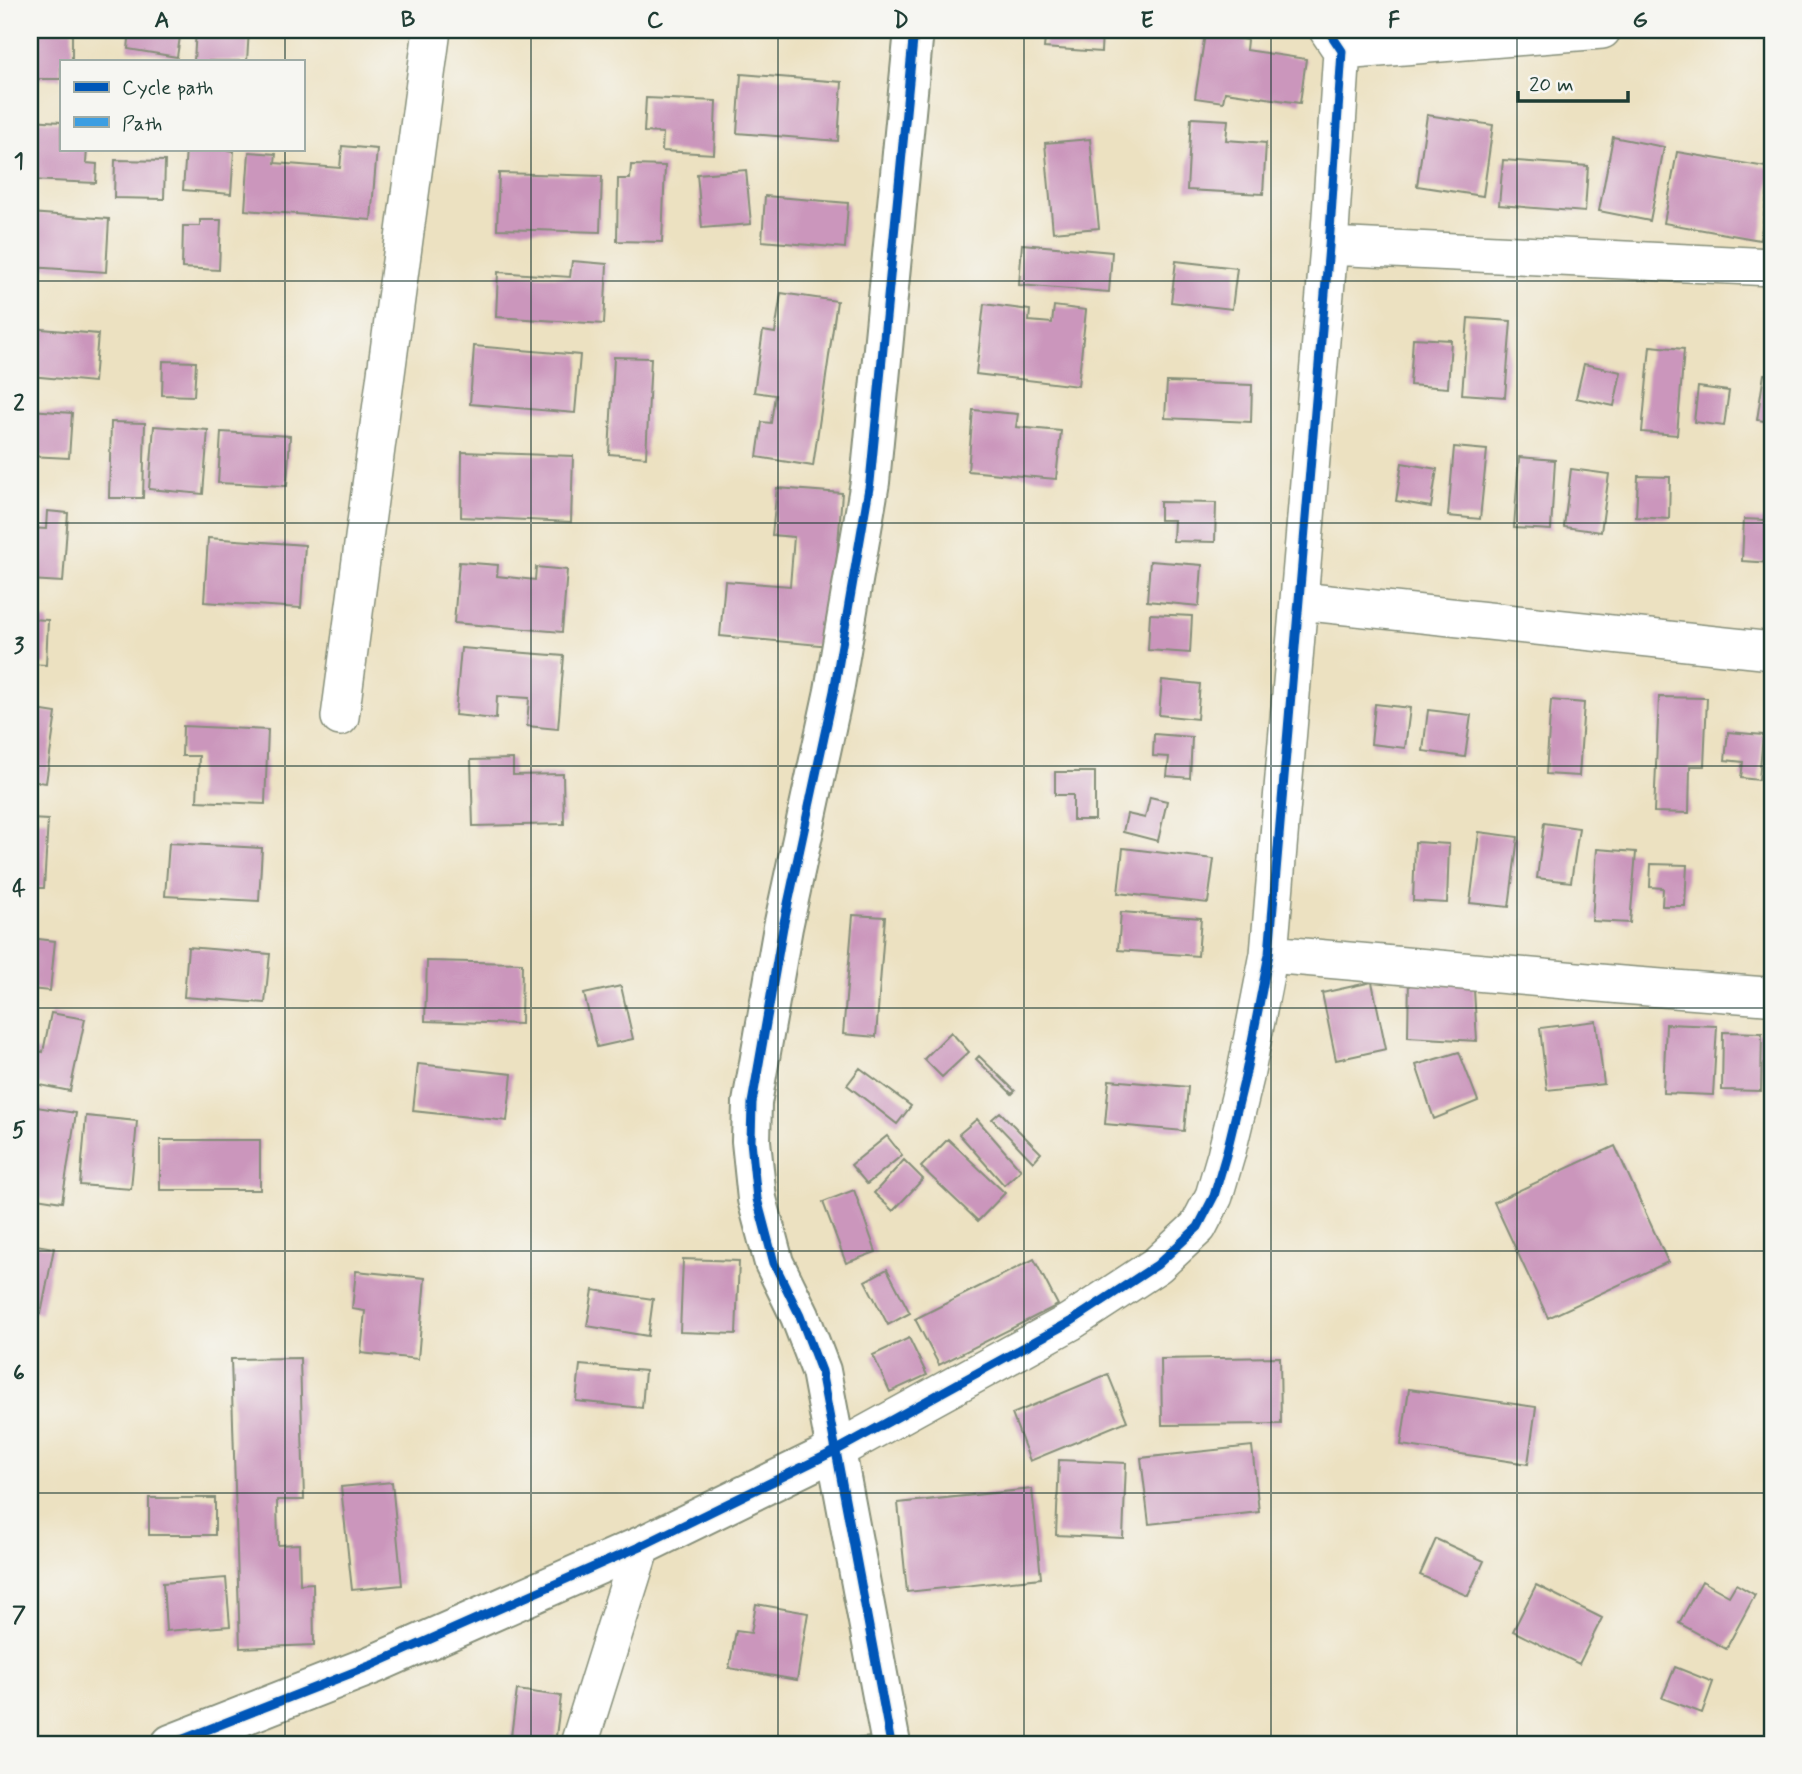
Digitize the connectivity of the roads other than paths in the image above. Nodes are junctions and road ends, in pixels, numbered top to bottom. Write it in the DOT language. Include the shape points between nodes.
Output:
graph roads {
  1 [pos="432,30"];
  2 [pos="914,30"];
  3 [pos="1602,30"];
  4 [pos="1335,40"];
  5 [pos="1329,246"];
  6 [pos="1772,267"];
  7 [pos="1300,601"];
  8 [pos="1772,651"];
  9 [pos="340,717"];
  10 [pos="1269,954"];
  11 [pos="1766,996"];
  12 [pos="837,1450"];
  13 [pos="641,1546"];
  14 [pos="171,1744"];
  15 [pos="579,1744"];
  16 [pos="891,1744"];
  1 -- 9 [label="street"];
  2 -- 12 [label="street" via="870,482 834,691 783,927 752,1103 757,1199 774,1263 821,1371"];
  3 -- 4 [label="street"];
  4 -- 5 [label="street"];
  5 -- 6 [label="street"];
  5 -- 7 [label="street"];
  7 -- 8 [label="street"];
  7 -- 10 [label="street"];
  10 -- 11 [label="street"];
  10 -- 12 [label="street" via="1226,1155 1214,1196 1198,1227 1157,1265 1070,1322"];
  12 -- 13 [label="street"];
  12 -- 16 [label="street"];
  13 -- 14 [label="street" via="372,1665"];
  13 -- 15 [label="street"];
}
